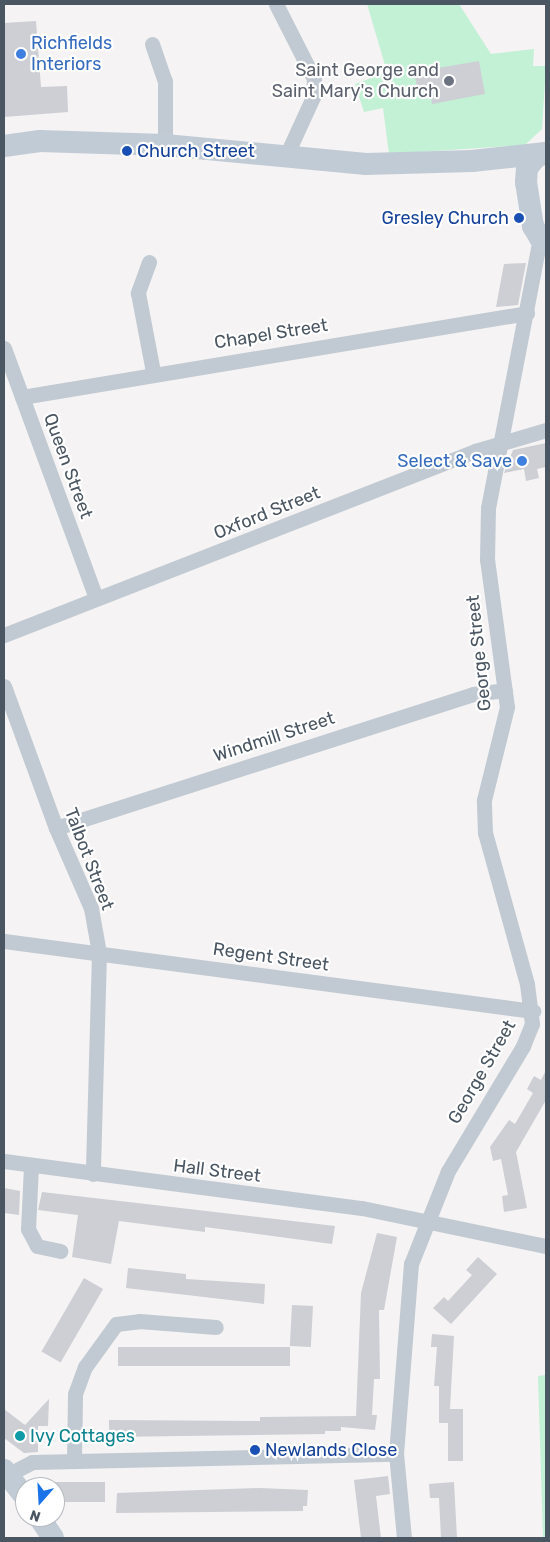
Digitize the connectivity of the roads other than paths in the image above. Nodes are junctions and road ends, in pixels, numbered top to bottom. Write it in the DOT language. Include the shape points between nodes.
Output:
graph roads {
  1 [pos="276,4"];
  2 [pos="152,44"];
  3 [pos="165,145"];
  4 [pos="4,146"];
  5 [pos="546,153"];
  6 [pos="286,156"];
  7 [pos="502,157"];
  8 [pos="526,182"];
  9 [pos="543,239"];
  10 [pos="149,262"];
  11 [pos="527,313"];
  12 [pos="4,348"];
  13 [pos="153,372"];
  14 [pos="22,396"];
  15 [pos="546,430"];
  16 [pos="500,442"];
  17 [pos="96,598"];
  18 [pos="4,635"];
  19 [pos="4,686"];
  20 [pos="505,690"];
  21 [pos="56,828"];
  22 [pos="4,941"];
  23 [pos="99,953"];
  24 [pos="533,1011"];
  25 [pos="4,1161"];
  26 [pos="31,1166"];
  27 [pos="93,1174"];
  28 [pos="426,1219"];
  29 [pos="546,1246"];
  30 [pos="60,1251"];
  31 [pos="216,1327"];
  32 [pos="396,1454"];
  33 [pos="74,1460"];
  34 [pos="6,1472"];
  35 [pos="15,1484"];
  36 [pos="46,1527"];
  37 [pos="53,1538"];
  38 [pos="404,1538"];
  1 -- 6 [label="street" via="314,79 313,97"];
  2 -- 3 [label="street" via="165,81"];
  3 -- 4 [label="street" via="40,141"];
  3 -- 6 [label="street"];
  5 -- 7 [label="street"];
  5 -- 8 [label="street" via="536,157 527,168"];
  6 -- 7 [label="street" via="366,164"];
  7 -- 8 [label="street" via="519,170"];
  8 -- 9 [label="street" via="533,226"];
  9 -- 11 [label="street, George Street"];
  10 -- 13 [label="street" via="138,293"];
  11 -- 13 [label="street, Chapel Street"];
  11 -- 16 [label="street, George Street"];
  12 -- 14 [label="street, Queen Street"];
  13 -- 14 [label="street, Chapel Street"];
  14 -- 17 [label="street, Queen Street"];
  15 -- 16 [label="street, Oxford Street"];
  16 -- 17 [label="street, Oxford Street"];
  16 -- 20 [label="street, George Street" via="488,508 488,560"];
  17 -- 18 [label="street, Oxford Street"];
  19 -- 21 [label="street, Talbot Street"];
  20 -- 21 [label="street, Windmill Street" via="464,697"];
  20 -- 24 [label="street, George Street" via="504,729 484,800 485,833"];
  21 -- 23 [label="street, Talbot Street" via="91,908"];
  22 -- 23 [label="street, Regent Street"];
  23 -- 24 [label="street, Regent Street"];
  23 -- 27 [label="street, Talbot Street"];
  24 -- 28 [label="street, George Street" via="530,1034 462,1143"];
  25 -- 26 [label="street, Hall Street"];
  26 -- 27 [label="street, Hall Street"];
  26 -- 30 [label="street" via="28,1229 37,1246"];
  27 -- 28 [label="street, Hall Street"];
  28 -- 29 [label="street, Hall Street" via="460,1230"];
  28 -- 32 [label="street, George Street" via="406,1293"];
  31 -- 33 [label="street" via="140,1321 116,1324 85,1368 75,1394"];
  32 -- 33 [label="street"];
  32 -- 38 [label="street, George Street"];
  33 -- 34 [label="street" via="32,1462"];
  34 -- 35 [label="street"];
  36 -- 37 [label="street"];
}
